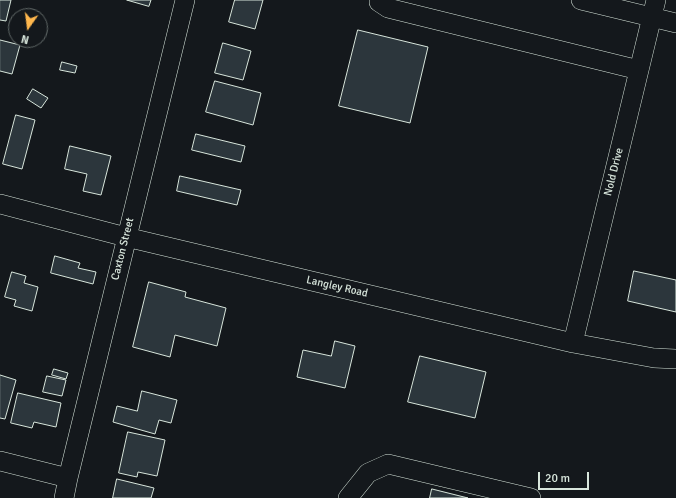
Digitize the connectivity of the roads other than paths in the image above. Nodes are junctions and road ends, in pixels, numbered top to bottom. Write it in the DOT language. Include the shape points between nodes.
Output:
graph roads {
  1 [pos="184,0"];
  2 [pos="379,0"];
  3 [pos="581,0"];
  4 [pos="654,9"];
  5 [pos="676,23"];
  6 [pos="639,70"];
  7 [pos="0,204"];
  8 [pos="126,237"];
  9 [pos="573,343"];
  10 [pos="676,359"];
  11 [pos="0,461"];
  12 [pos="68,478"];
  13 [pos="64,498"];
  14 [pos="348,498"];
  15 [pos="531,498"];
  1 -- 8 [label="street, Caxton Street"];
  2 -- 6 [label="street" via="388,8"];
  3 -- 4 [label="street"];
  4 -- 5 [label="street"];
  4 -- 6 [label="street, Nold Drive"];
  6 -- 9 [label="street, Nold Drive"];
  7 -- 8 [label="street, Langley Road"];
  8 -- 9 [label="street, Langley Road"];
  8 -- 12 [label="street, Caxton Street"];
  9 -- 10 [label="street, Langley Road" via="654,358"];
  11 -- 12 [label="street"];
  12 -- 13 [label="street, Caxton Street"];
  14 -- 15 [label="street" via="368,473 388,464"];
}
